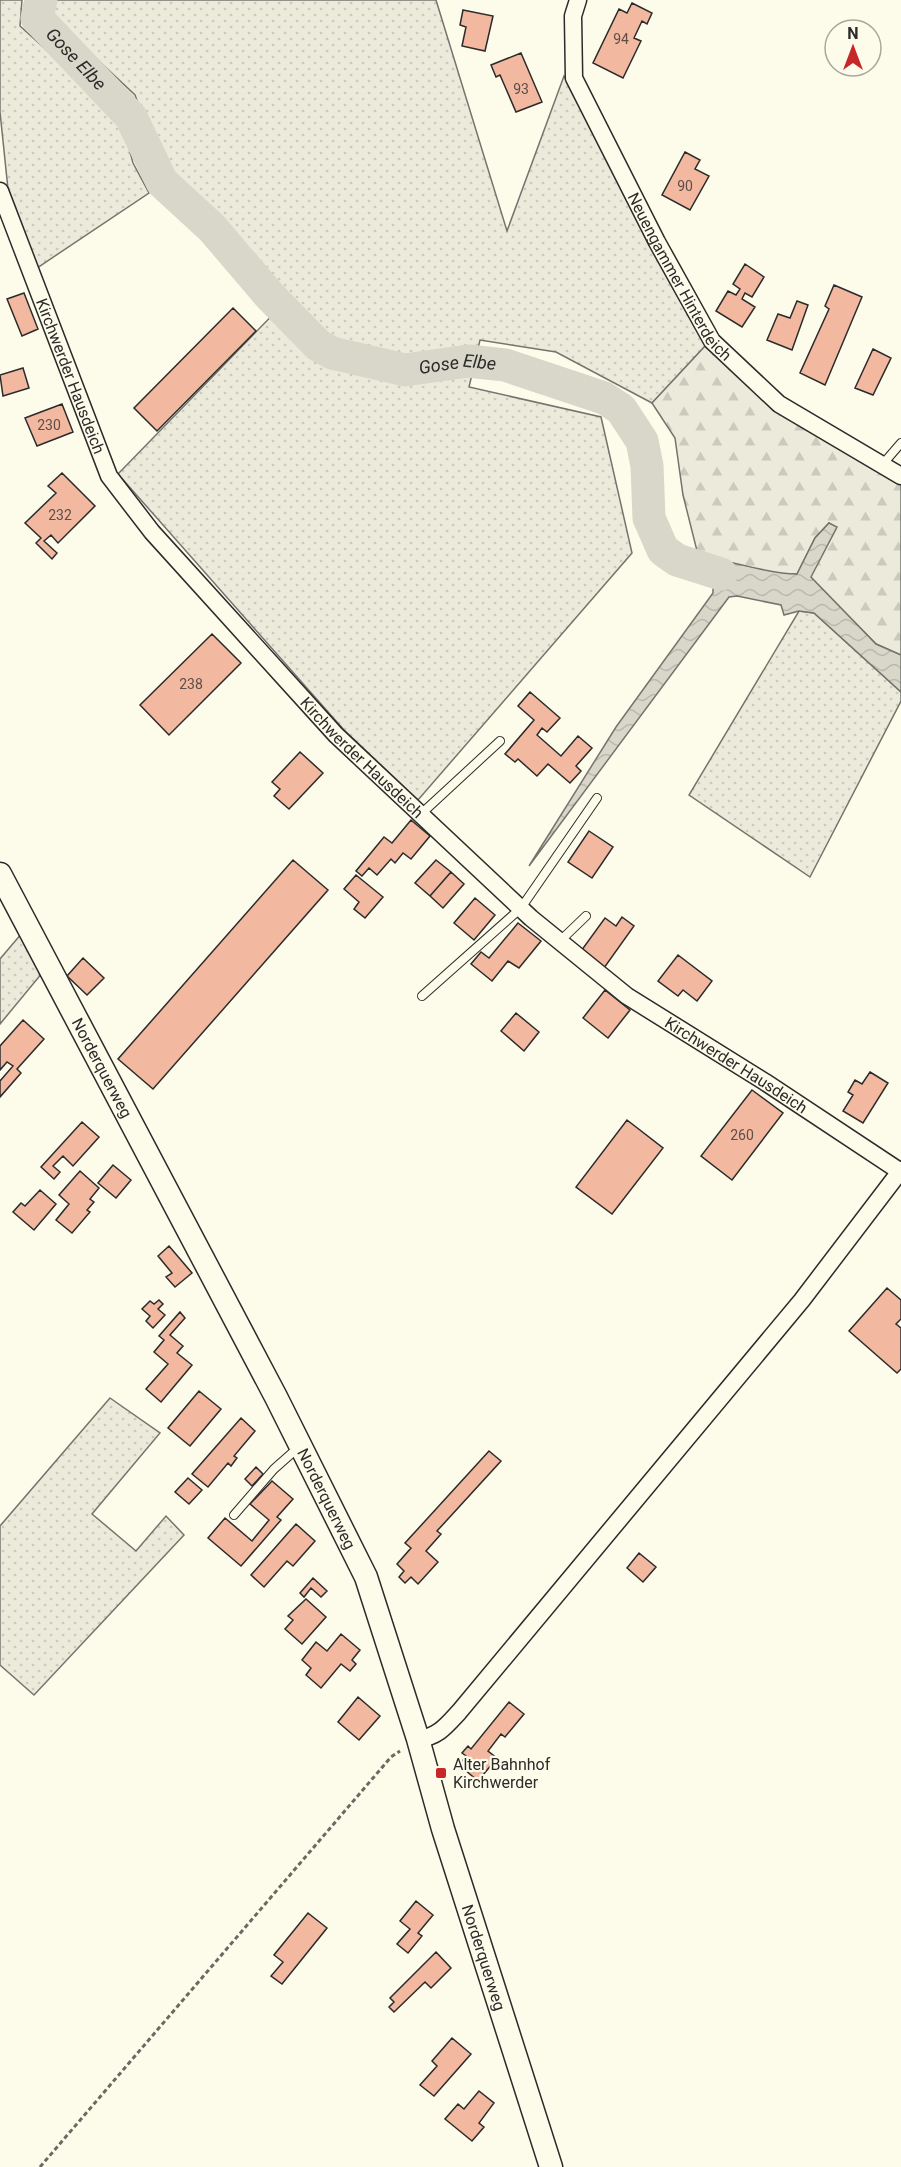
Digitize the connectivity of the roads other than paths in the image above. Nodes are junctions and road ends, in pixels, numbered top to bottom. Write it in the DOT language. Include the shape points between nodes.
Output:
graph roads {
  1 [pos="578,0"];
  2 [pos="0,191"];
  3 [pos="901,443"];
  4 [pos="882,465"];
  5 [pos="901,476"];
  6 [pos="500,741"];
  7 [pos="597,798"];
  8 [pos="421,814"];
  9 [pos="0,874"];
  10 [pos="521,908"];
  11 [pos="586,916"];
  12 [pos="560,941"];
  13 [pos="422,996"];
  14 [pos="901,1171"];
  15 [pos="301,1446"];
  16 [pos="234,1515"];
  17 [pos="418,1738"];
  18 [pos="550,2167"];
  1 -- 4 [label="street, Neuengammer Hinterdeich" via="573,16 574,78 712,340 779,404"];
  2 -- 8 [label="street, Kirchwerder Hausdeich" via="109,476 152,532 336,735"];
  3 -- 4 [label="lane"];
  4 -- 5 [label="street, Neuengammer Hinterdeich"];
  6 -- 8 [label="lane"];
  7 -- 10 [label="lane"];
  8 -- 10 [label="street, Kirchwerder Hausdeich"];
  9 -- 15 [label="street, Norderquerweg"];
  10 -- 12 [label="street, Kirchwerder Hausdeich"];
  10 -- 13 [label="lane"];
  11 -- 12 [label="lane"];
  12 -- 14 [label="street, Kirchwerder Hausdeich" via="627,996"];
  14 -- 17 [label="street" via="802,1300 459,1712 430,1738"];
  15 -- 16 [label="lane" via="274,1469"];
  15 -- 17 [label="street, Norderquerweg" via="366,1577"];
  17 -- 18 [label="street, Norderquerweg"];
}
